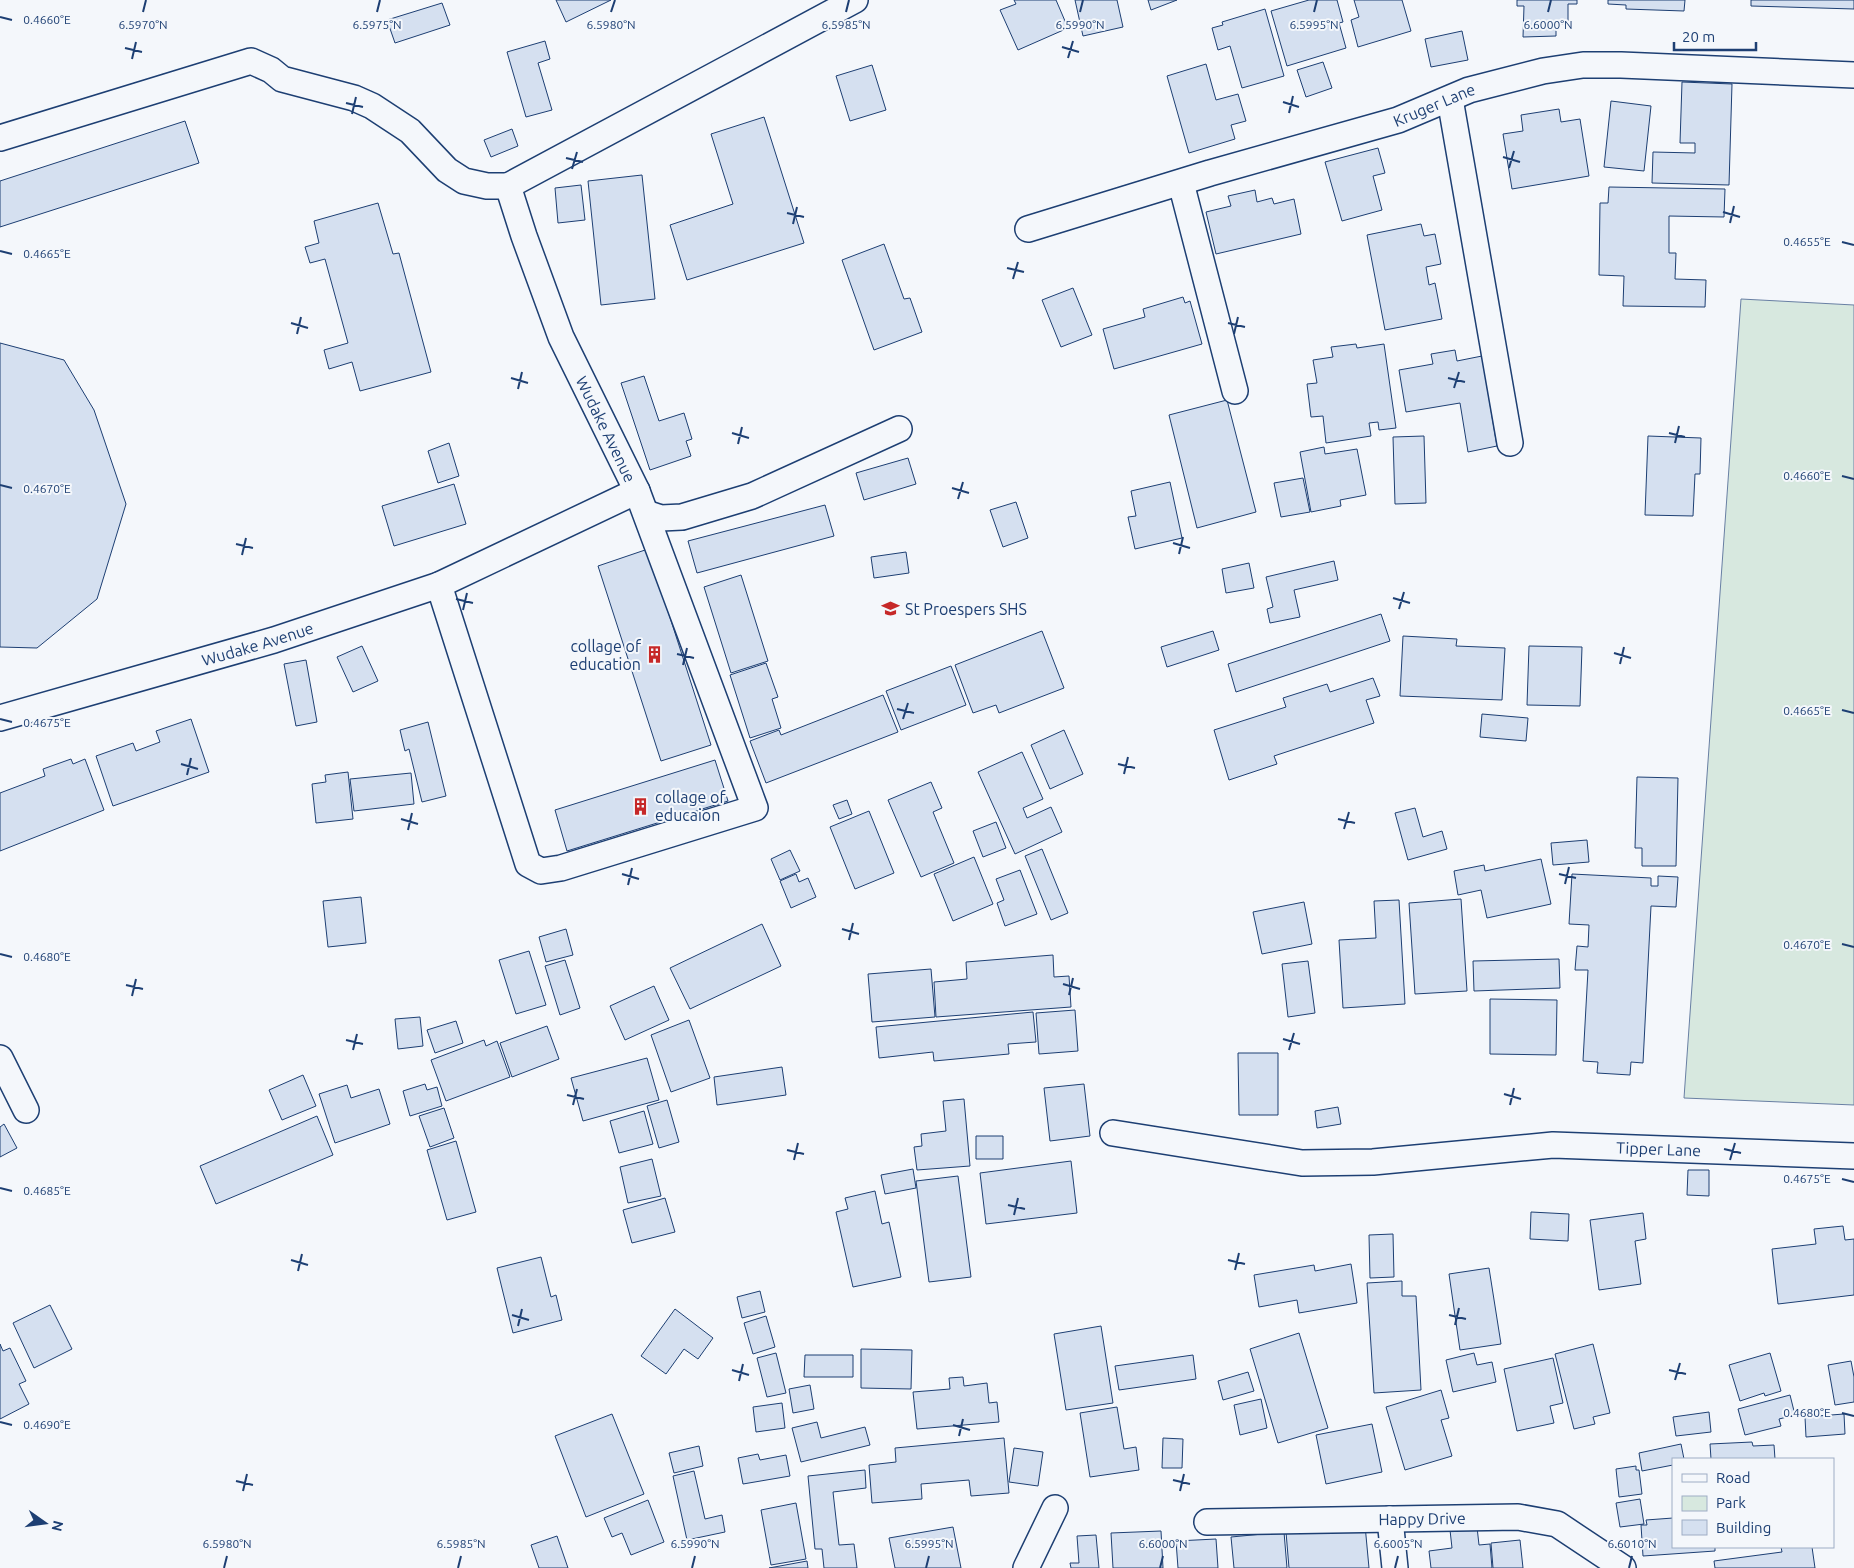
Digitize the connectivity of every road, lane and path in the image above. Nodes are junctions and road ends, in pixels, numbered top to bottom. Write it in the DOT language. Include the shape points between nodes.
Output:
graph roads {
  1 [pos="856,0"];
  2 [pos="818,10"];
  3 [pos="1854,74"];
  4 [pos="1450,99"];
  5 [pos="0,138"];
  6 [pos="1181,183"];
  7 [pos="508,186"];
  8 [pos="1028,229"];
  9 [pos="1235,391"];
  10 [pos="899,429"];
  11 [pos="1510,443"];
  12 [pos="642,502"];
  13 [pos="439,585"];
  14 [pos="0,718"];
  15 [pos="0,1058"];
  16 [pos="26,1110"];
  17 [pos="1113,1133"];
  18 [pos="1854,1156"];
  19 [pos="1055,1508"];
  20 [pos="1390,1519"];
  21 [pos="1207,1522"];
  22 [pos="1026,1568"];
  23 [pos="1394,1568"];
  24 [pos="1622,1568"];
  1 -- 2 [label="street"];
  2 -- 7 [label="street"];
  3 -- 4 [label="street, Kruger Lane" via="1583,65 1542,71 1469,90"];
  4 -- 6 [label="street, Kruger Lane" via="1398,120"];
  4 -- 11 [label="street"];
  5 -- 7 [label="street" via="251,61 282,79 372,106 410,131 446,170 464,181"];
  6 -- 8 [label="street, Kruger Lane"];
  6 -- 9 [label="street"];
  7 -- 12 [label="street, Wudake Avenue" via="561,338"];
  10 -- 12 [label="street" via="752,496 682,517 661,518"];
  12 -- 13 [label="street, Wudake Avenue"];
  12 -- 13 [label="street" via="755,808 561,868 541,871 528,864"];
  13 -- 14 [label="street, Wudake Avenue" via="274,640"];
  15 -- 16 [label="street"];
  17 -- 18 [label="street, Tipper Lane" via="1302,1163 1373,1162 1553,1145"];
  19 -- 22 [label="street"];
  20 -- 21 [label="street, Happy Drive"];
  20 -- 23 [label="street"];
  20 -- 24 [label="street, Happy Drive" via="1518,1516 1557,1524"];
}
